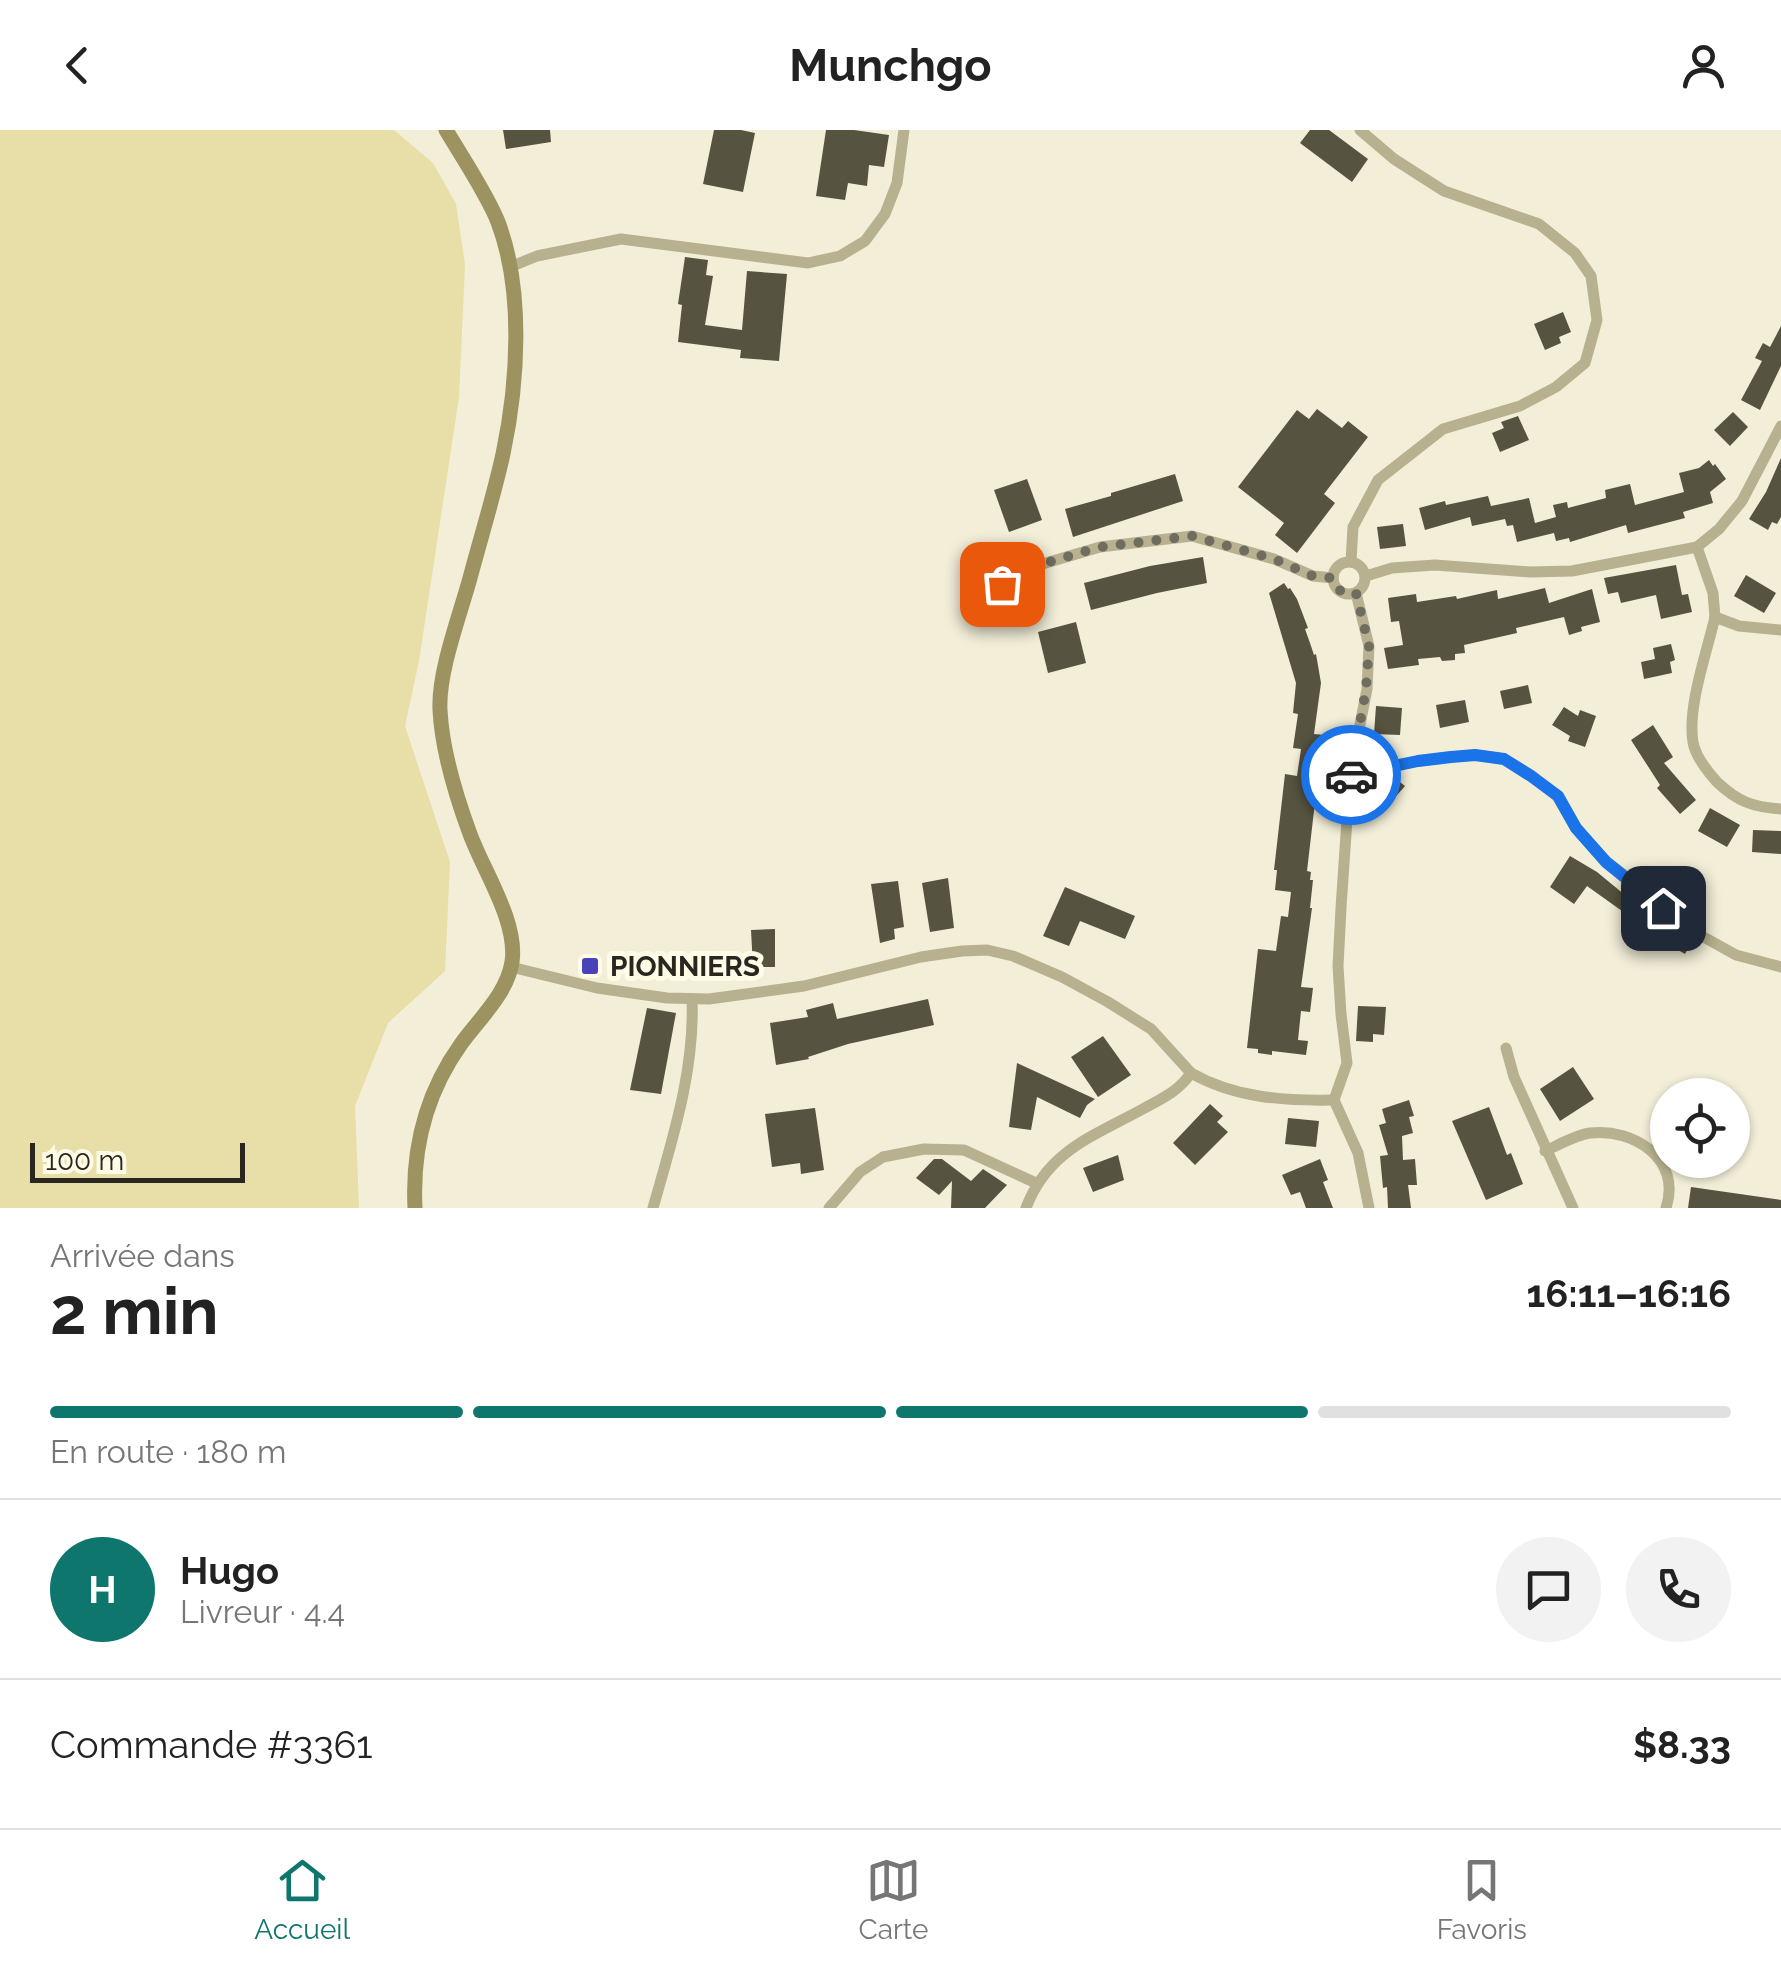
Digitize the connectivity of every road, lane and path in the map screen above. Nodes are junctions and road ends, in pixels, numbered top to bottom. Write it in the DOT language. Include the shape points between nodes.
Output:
graph roads {
  1 [pos="446,130"];
  2 [pos="904,130"];
  3 [pos="1360,130"];
  4 [pos="510,266"];
  5 [pos="1781,426"];
  6 [pos="1698,547"];
  7 [pos="1351,561"];
  8 [pos="1366,576"];
  9 [pos="1333,578"];
  10 [pos="1002,584"];
  11 [pos="1356,593"];
  12 [pos="1715,617"];
  13 [pos="1781,630"];
  14 [pos="1350,776"];
  15 [pos="1781,809"];
  16 [pos="511,966"];
  17 [pos="1781,967"];
  18 [pos="692,999"];
  19 [pos="1506,1048"];
  20 [pos="1191,1074"];
  21 [pos="1334,1100"];
  22 [pos="1545,1151"];
  23 [pos="1036,1183"];
  24 [pos="416,1208"];
  25 [pos="653,1208"];
  26 [pos="829,1208"];
  27 [pos="1026,1208"];
  28 [pos="1369,1208"];
  29 [pos="1572,1208"];
  30 [pos="1666,1208"];
  1 -- 4 [label="street" via="497,221"];
  2 -- 4 [label="street" via="885,214 865,240 840,256 808,263 621,239"];
  3 -- 7 [label="street" via="1444,191 1538,224 1576,252 1591,276 1598,320 1585,363 1556,387 1520,406 1443,429 1378,480 1353,527"];
  4 -- 16 [label="street" via="514,376 504,453 440,704 470,833 510,927"];
  5 -- 6 [label="street" via="1742,501"];
  6 -- 8 [label="street" via="1572,572 1435,565"];
  6 -- 12 [label="street"];
  7 -- 8 [label="street"];
  7 -- 9 [label="street" via="1340,564"];
  8 -- 11 [label="street"];
  9 -- 10 [label="street" via="1192,536 1100,547"];
  9 -- 11 [label="street" via="1341,592"];
  11 -- 14 [label="street" via="1369,646"];
  12 -- 13 [label="street"];
  12 -- 15 [label="street" via="1692,722 1693,746 1732,796"];
  14 -- 17 [label="street" via="1451,757 1504,759 1558,796 1606,862 1682,924 1736,955"];
  14 -- 21 [label="street" via="1338,966 1347,1063"];
  16 -- 18 [label="street" via="597,988"];
  16 -- 24 [label="street" via="428,1108 415,1157"];
  18 -- 20 [label="street" via="804,986 921,956 988,950 1108,1002 1152,1029"];
  18 -- 25 [label="street" via="685,1090"];
  19 -- 22 [label="street"];
  20 -- 21 [label="street" via="1269,1099"];
  20 -- 23 [label="street" via="1176,1092 1063,1154"];
  21 -- 28 [label="street" via="1358,1153"];
  22 -- 29 [label="street"];
  22 -- 30 [label="street" via="1587,1133 1633,1138 1661,1164 1669,1182"];
  23 -- 26 [label="street" via="964,1150 924,1149 883,1158 860,1172"];
  23 -- 27 [label="street"];
}
